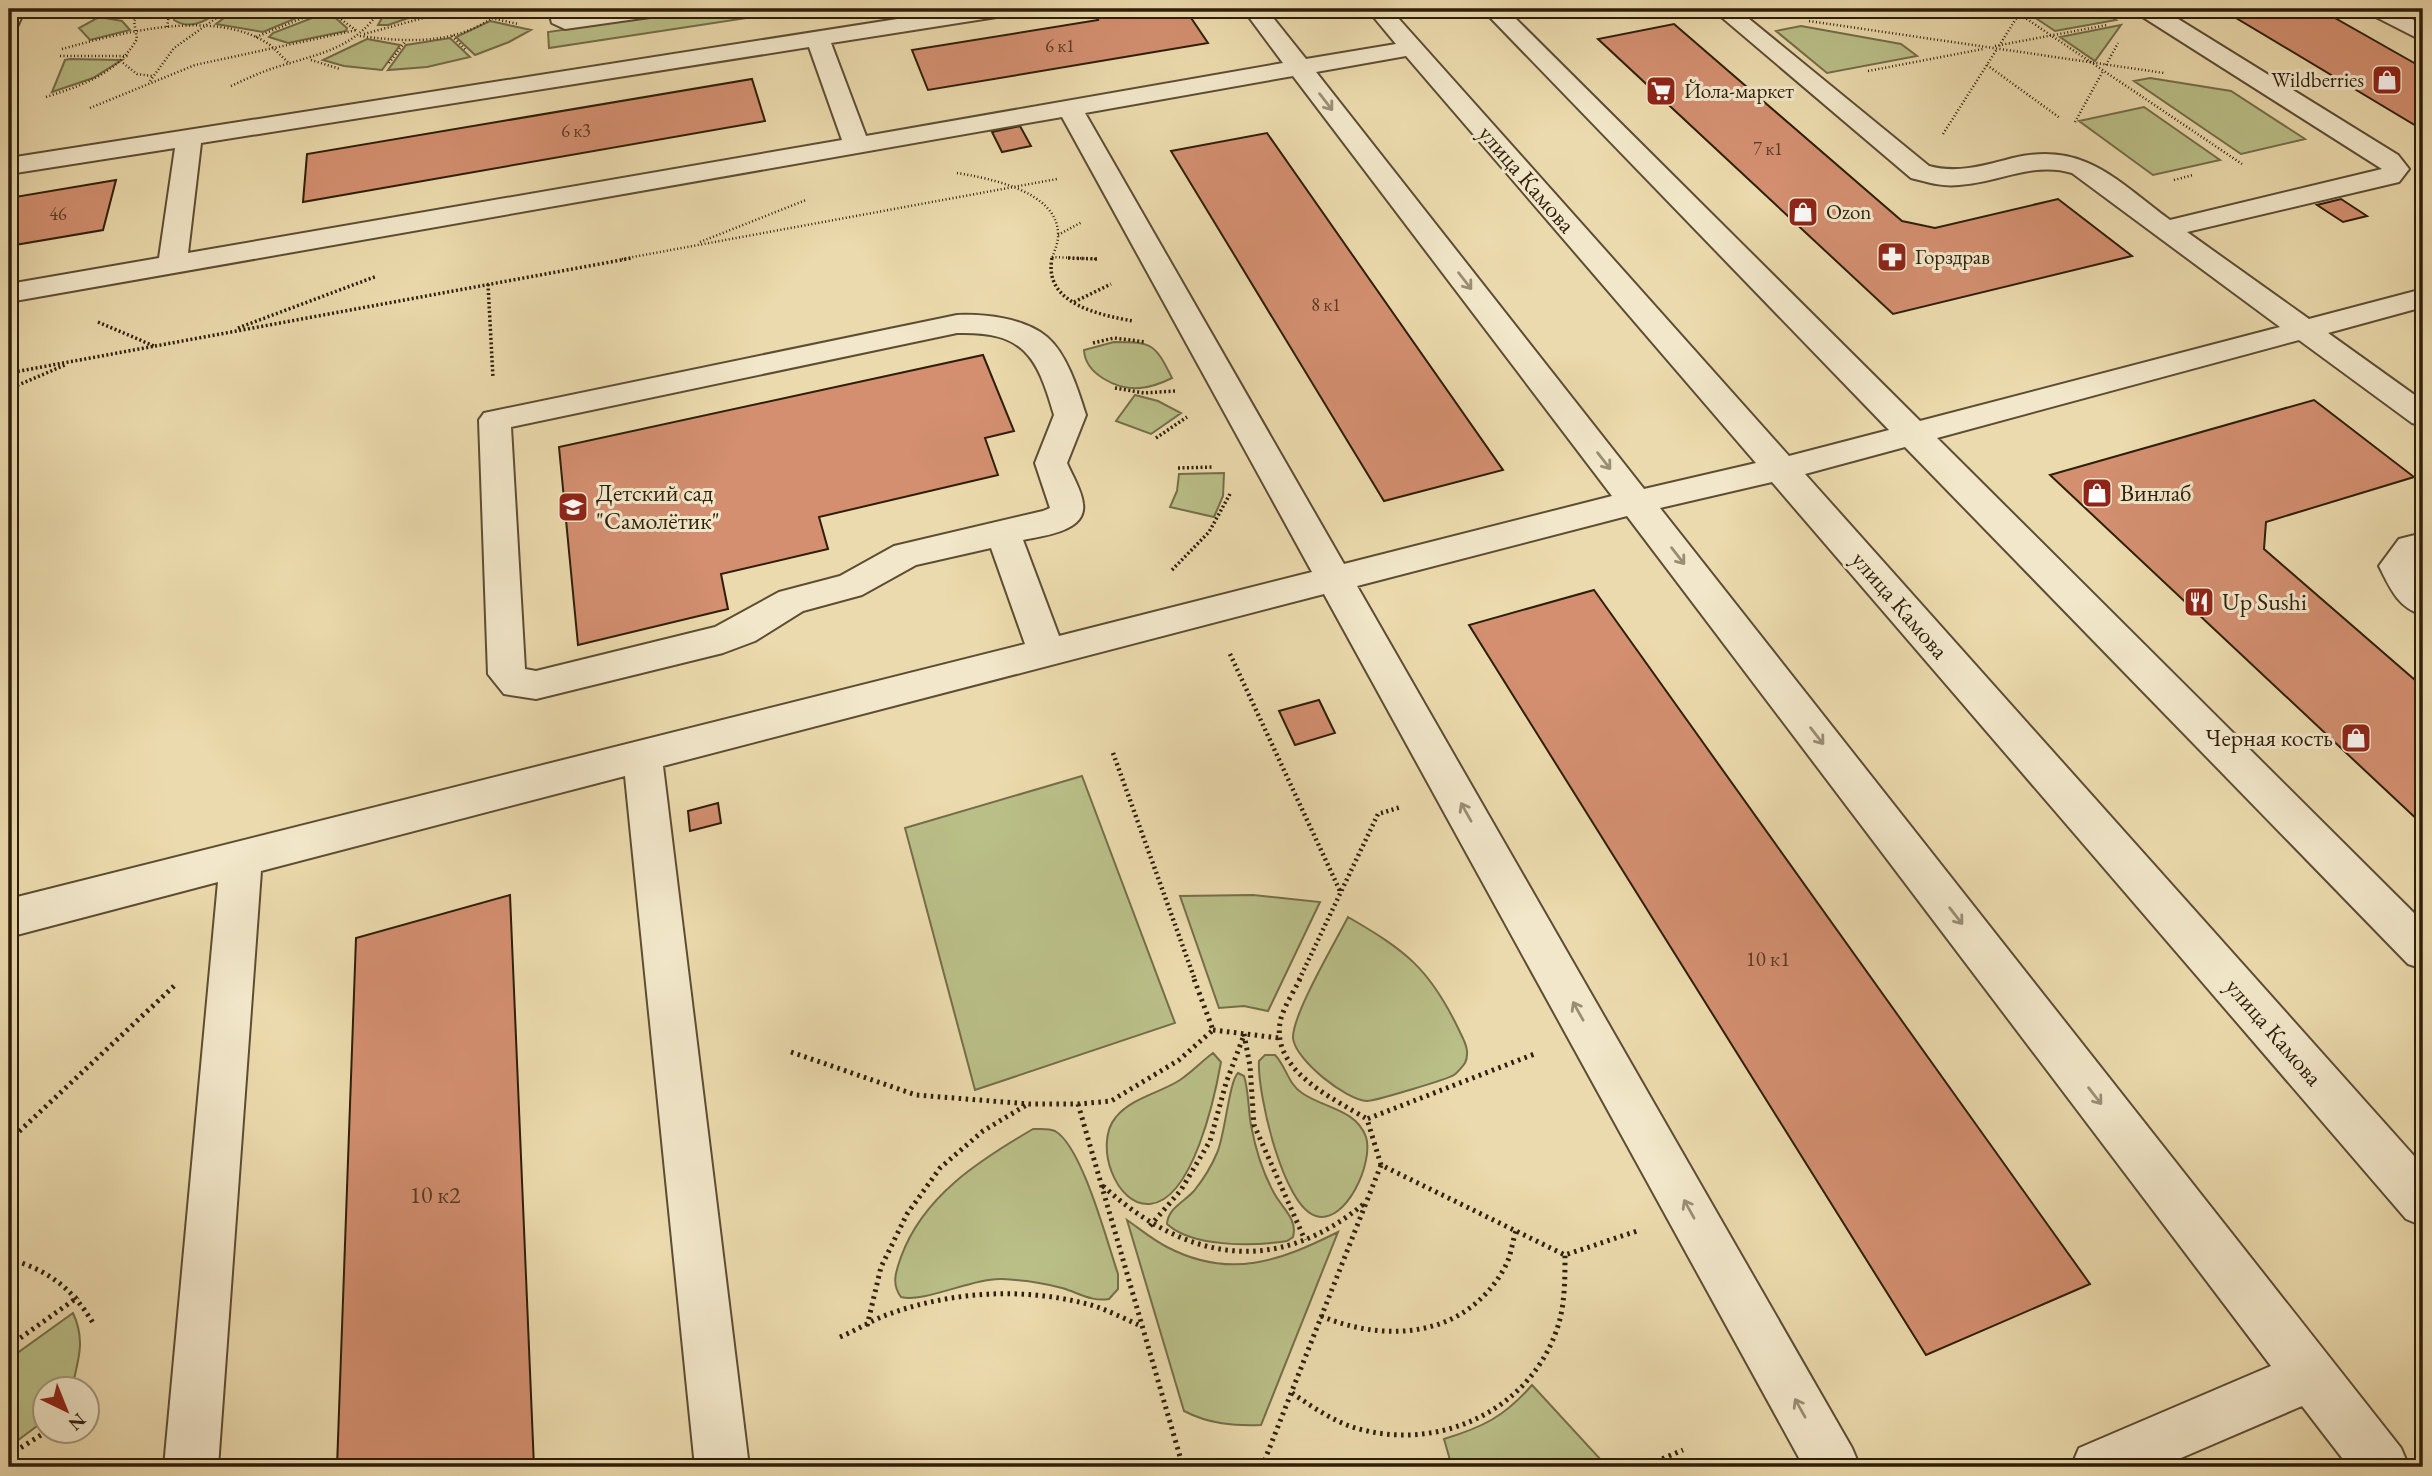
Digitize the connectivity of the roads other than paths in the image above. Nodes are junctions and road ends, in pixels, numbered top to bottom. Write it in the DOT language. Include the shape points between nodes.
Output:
graph roads {
  1 [pos="14,9"];
  2 [pos="657,9"];
  3 [pos="1003,9"];
  4 [pos="1254,9"];
  5 [pos="1378,9"];
  6 [pos="1493,9"];
  7 [pos="1723,9"];
  8 [pos="2378,9"];
  9 [pos="2151,12"];
  10 [pos="562,15"];
  11 [pos="9,22"];
  12 [pos="2423,34"];
  13 [pos="818,39"];
  14 [pos="1412,48"];
  15 [pos="1300,68"];
  16 [pos="1070,108"];
  17 [pos="178,140"];
  18 [pos="857,145"];
  19 [pos="9,166"];
  20 [pos="2165,229"];
  21 [pos="172,265"];
  22 [pos="9,293"];
  23 [pos="2423,298"];
  24 [pos="2304,330"];
  25 [pos="2423,416"];
  26 [pos="1913,433"];
  27 [pos="1781,469"];
  28 [pos="1636,502"];
  29 [pos="1003,533"];
  30 [pos="2423,544"];
  31 [pos="1336,579"];
  32 [pos="2423,602"];
  33 [pos="1047,653"];
  34 [pos="642,756"];
  35 [pos="241,859"];
  36 [pos="9,918"];
  37 [pos="2423,950"];
  38 [pos="2423,1202"];
  39 [pos="2311,1375"];
  40 [pos="191,1467"];
  41 [pos="722,1467"];
  42 [pos="1833,1467"];
  43 [pos="2098,1467"];
  44 [pos="2382,1467"];
  1 -- 11 [label="street"];
  2 -- 10 [label="street"];
  3 -- 13 [label="street"];
  4 -- 15 [label="street"];
  5 -- 14 [label="street, улица Камова"];
  6 -- 26 [label="street"];
  7 -- 20 [label="street" via="1920,172 1936,179 1953,179 2066,160"];
  8 -- 12 [label="street"];
  9 -- 20 [label="street" via="2396,169 2390,176"];
  13 -- 17 [label="street"];
  13 -- 18 [label="street"];
  14 -- 15 [label="street"];
  14 -- 27 [label="street, улица Камова"];
  15 -- 16 [label="street"];
  15 -- 28 [label="street, one-way"];
  16 -- 18 [label="street"];
  16 -- 31 [label="street"];
  17 -- 19 [label="street"];
  17 -- 21 [label="street"];
  18 -- 21 [label="street"];
  20 -- 24 [label="street"];
  21 -- 22 [label="street"];
  23 -- 24 [label="street"];
  24 -- 25 [label="street"];
  24 -- 26 [label="street"];
  26 -- 27 [label="street"];
  26 -- 37 [label="street"];
  27 -- 28 [label="street"];
  27 -- 38 [label="street, улица Камова"];
  28 -- 31 [label="street"];
  28 -- 39 [label="street, one-way"];
  29 -- 29 [label="street" via="1065,514 1068,505 1051,463 1070,415 1041,348 1025,337 973,322 495,420 507,674 517,684 536,685 723,639 792,601 850,586 906,555"];
  29 -- 33 [label="street"];
  30 -- 32 [label="street" via="2411,548 2396,566 2410,591"];
  31 -- 33 [label="street"];
  42 -- 31 [label="street, one-way"];
  33 -- 34 [label="street"];
  34 -- 35 [label="street"];
  34 -- 41 [label="street"];
  35 -- 36 [label="street"];
  35 -- 40 [label="street"];
  39 -- 43 [label="street"];
  39 -- 44 [label="street"];
}
